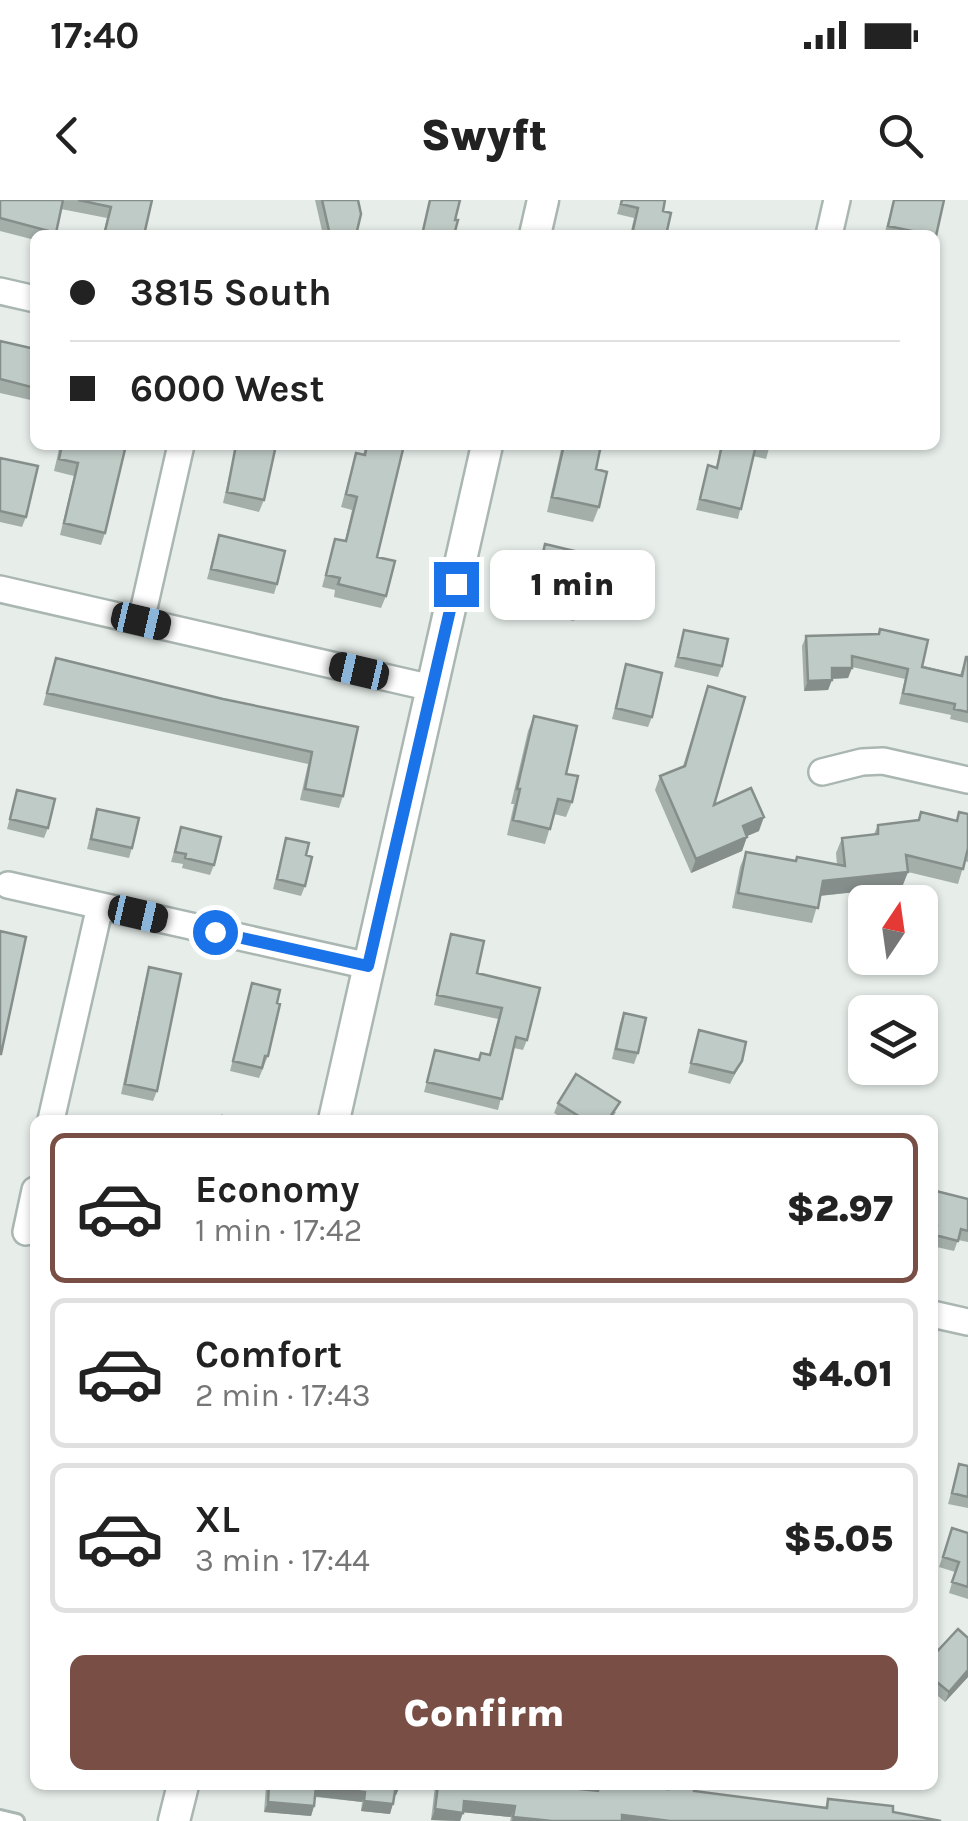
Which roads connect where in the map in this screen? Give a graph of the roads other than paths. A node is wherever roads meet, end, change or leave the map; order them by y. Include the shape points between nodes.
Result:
1 (543, 200) edge
2 (837, 200) edge
3 (536, 230) edge
4 (830, 230) edge
5 (0, 291) edge
6 (30, 298) edge
7 (180, 450) edge
8 (486, 450) edge
9 (0, 589) edge
10 (141, 621) junction
11 (432, 688) junction
12 (822, 772) dead end
13 (968, 780) edge
14 (8, 885) dead end
15 (100, 906) junction
16 (368, 966) junction
17 (52, 1115) edge
18 (335, 1115) edge
19 (30, 1213) edge
20 (26, 1232) dead end
21 (938, 1319) edge
22 (968, 1322) edge
23 (181, 1790) edge
24 (0, 1817) edge
25 (17, 1821) edge
26 (174, 1821) edge

1 - 3 street
2 - 4 street
5 - 6 street
7 - 10 street
8 - 11 street
9 - 10 street
10 - 11 street
11 - 16 street
12 - 13 street via 872,760
14 - 15 street
15 - 16 street
15 - 17 street
16 - 18 street
19 - 20 street
21 - 22 street
23 - 26 street
24 - 25 lane

